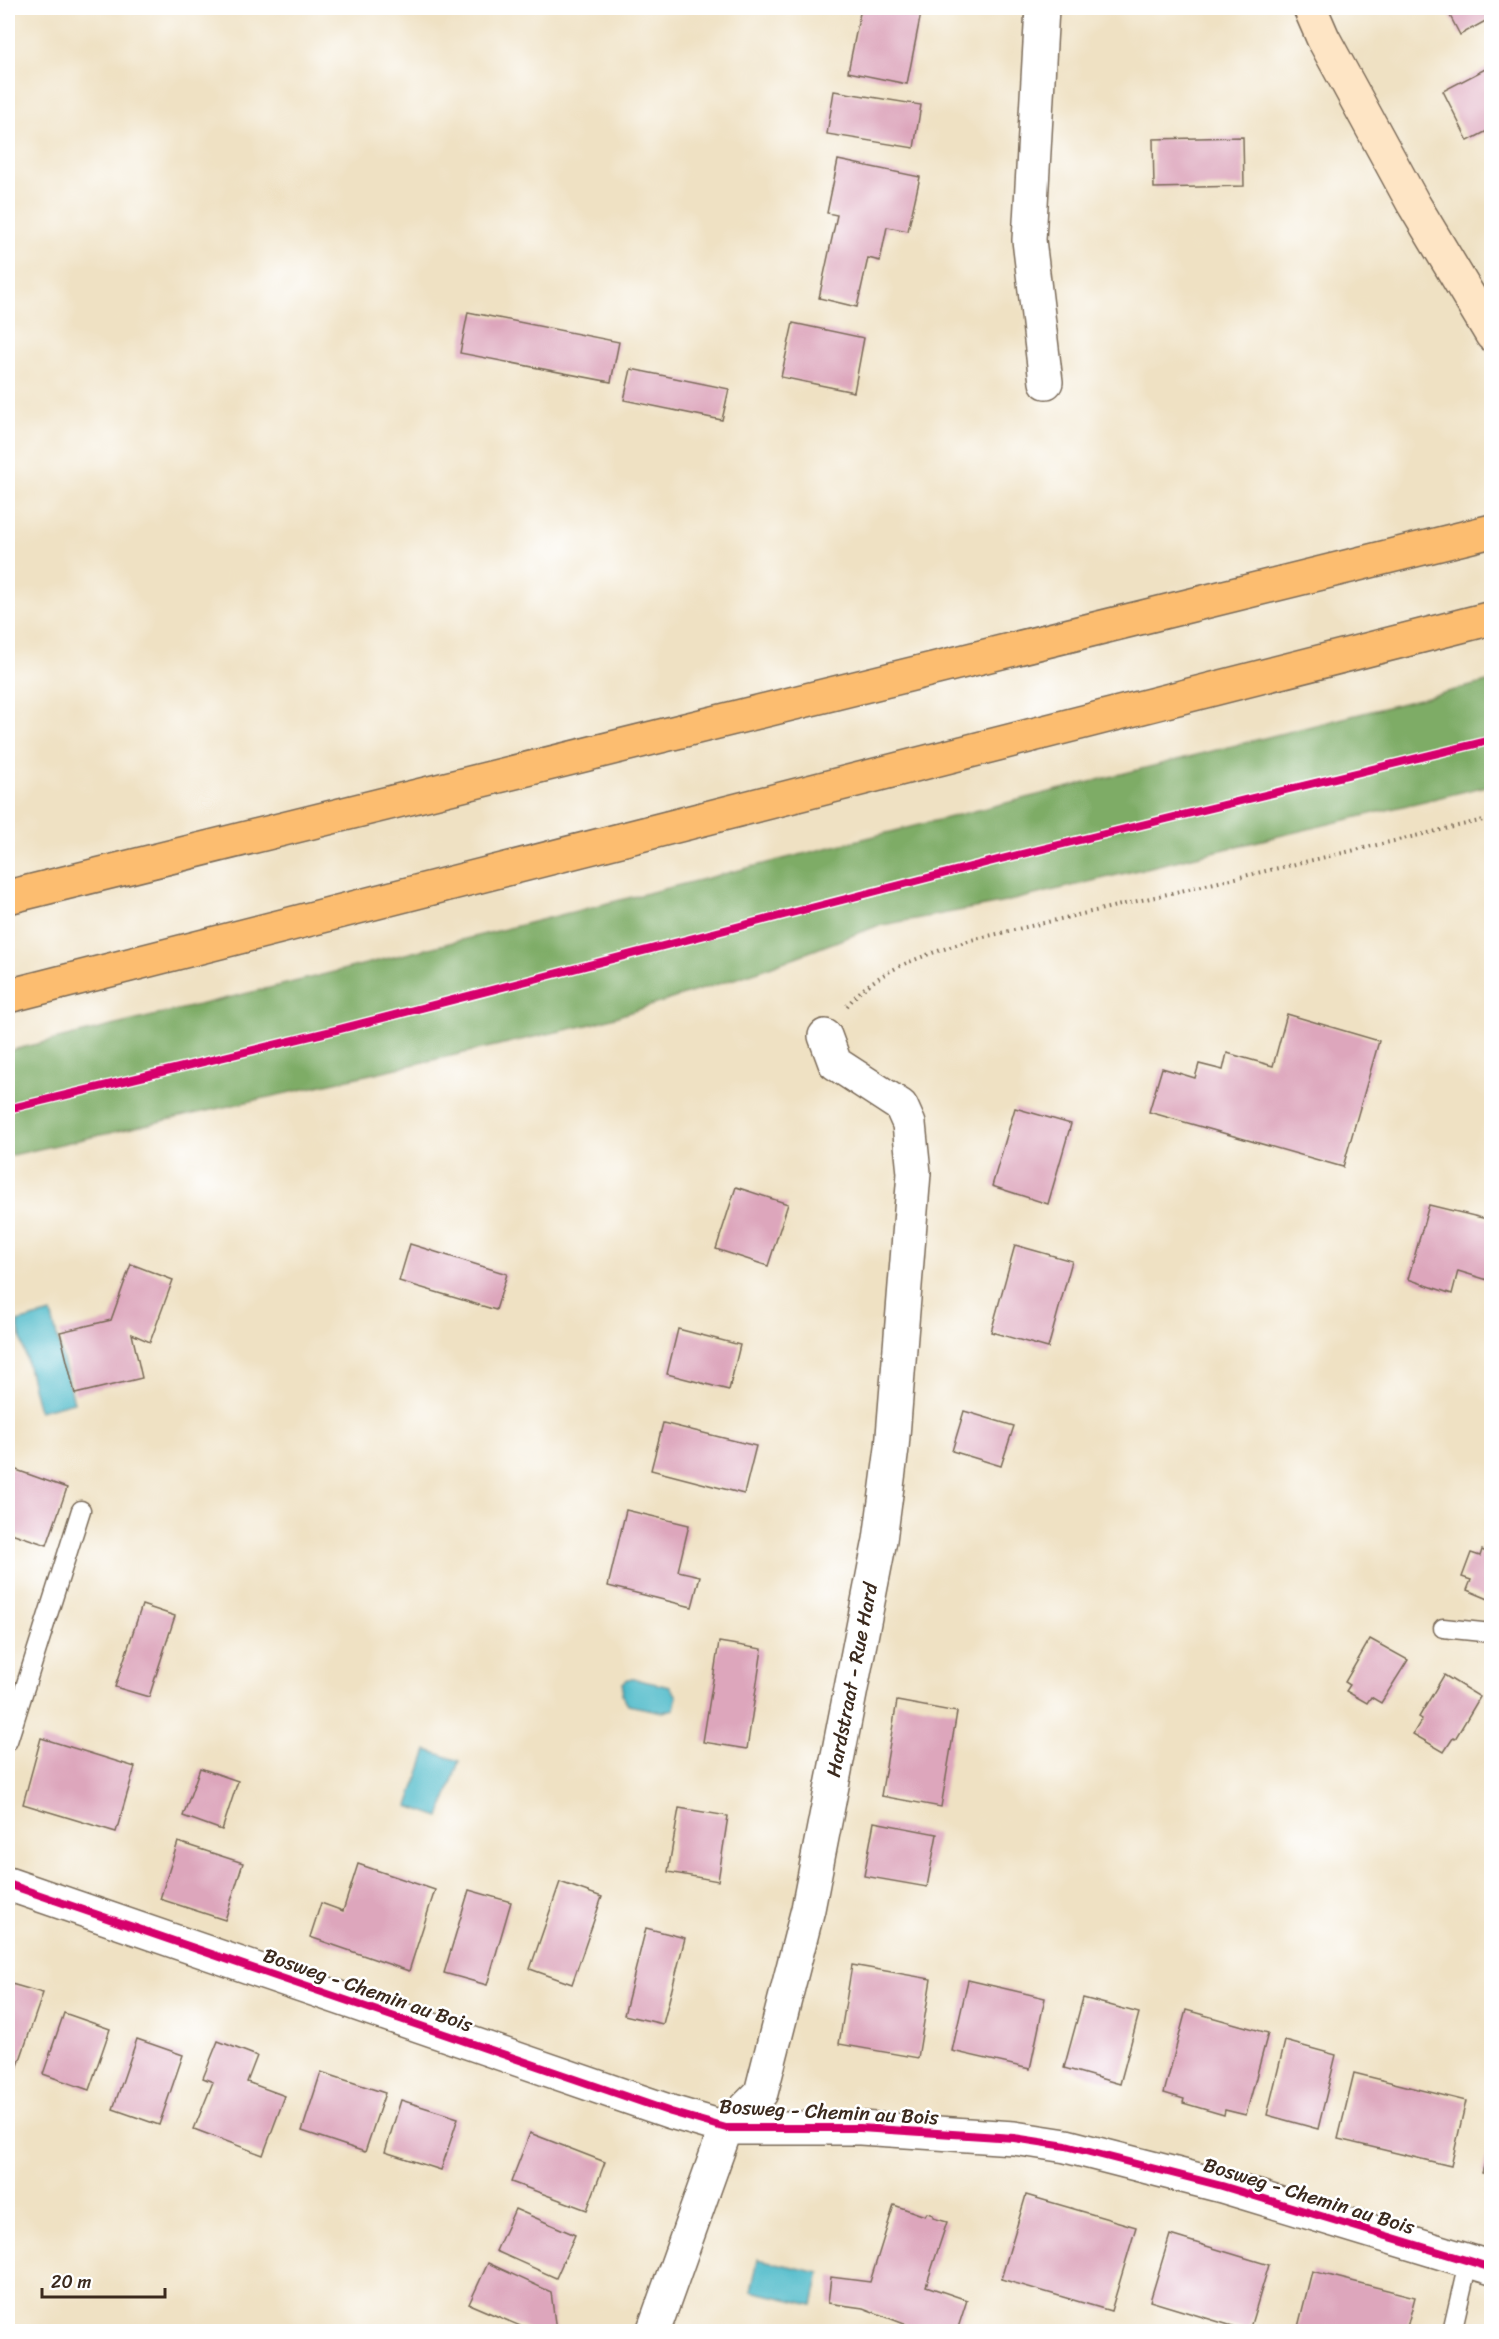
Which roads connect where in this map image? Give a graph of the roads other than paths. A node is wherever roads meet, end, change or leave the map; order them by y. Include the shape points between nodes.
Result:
1 (1042, 8) edge
2 (1310, 8) edge
3 (1491, 335) edge
4 (1046, 382) dead end
5 (1491, 531) edge
6 (1491, 618) edge
7 (8, 897) edge
8 (8, 996) edge
9 (825, 1036) road end
10 (81, 1510) dead end
11 (1443, 1628) dead end
12 (1491, 1633) edge
13 (8, 1741) edge
14 (8, 1884) edge
15 (726, 2128) junction
16 (1480, 2265) edge
17 (653, 2331) edge
18 (1452, 2331) edge

1 - 4 street via 1029,240
2 - 3 street via 1413,203
5 - 7 highway
6 - 8 highway
9 - 15 street, Hardstraat - Rue Hard via 835,1063 901,1106 910,1132 914,1173 892,1448 880,1540 789,1989 761,2093
10 - 13 lane
11 - 12 lane
14 - 15 street, Bosweg - Chemin au Bois
15 - 16 street, Bosweg - Chemin au Bois via 860,2128 1014,2138 1066,2146 1222,2186
15 - 17 street, Hardstraat - Rue Hard
16 - 18 lane

